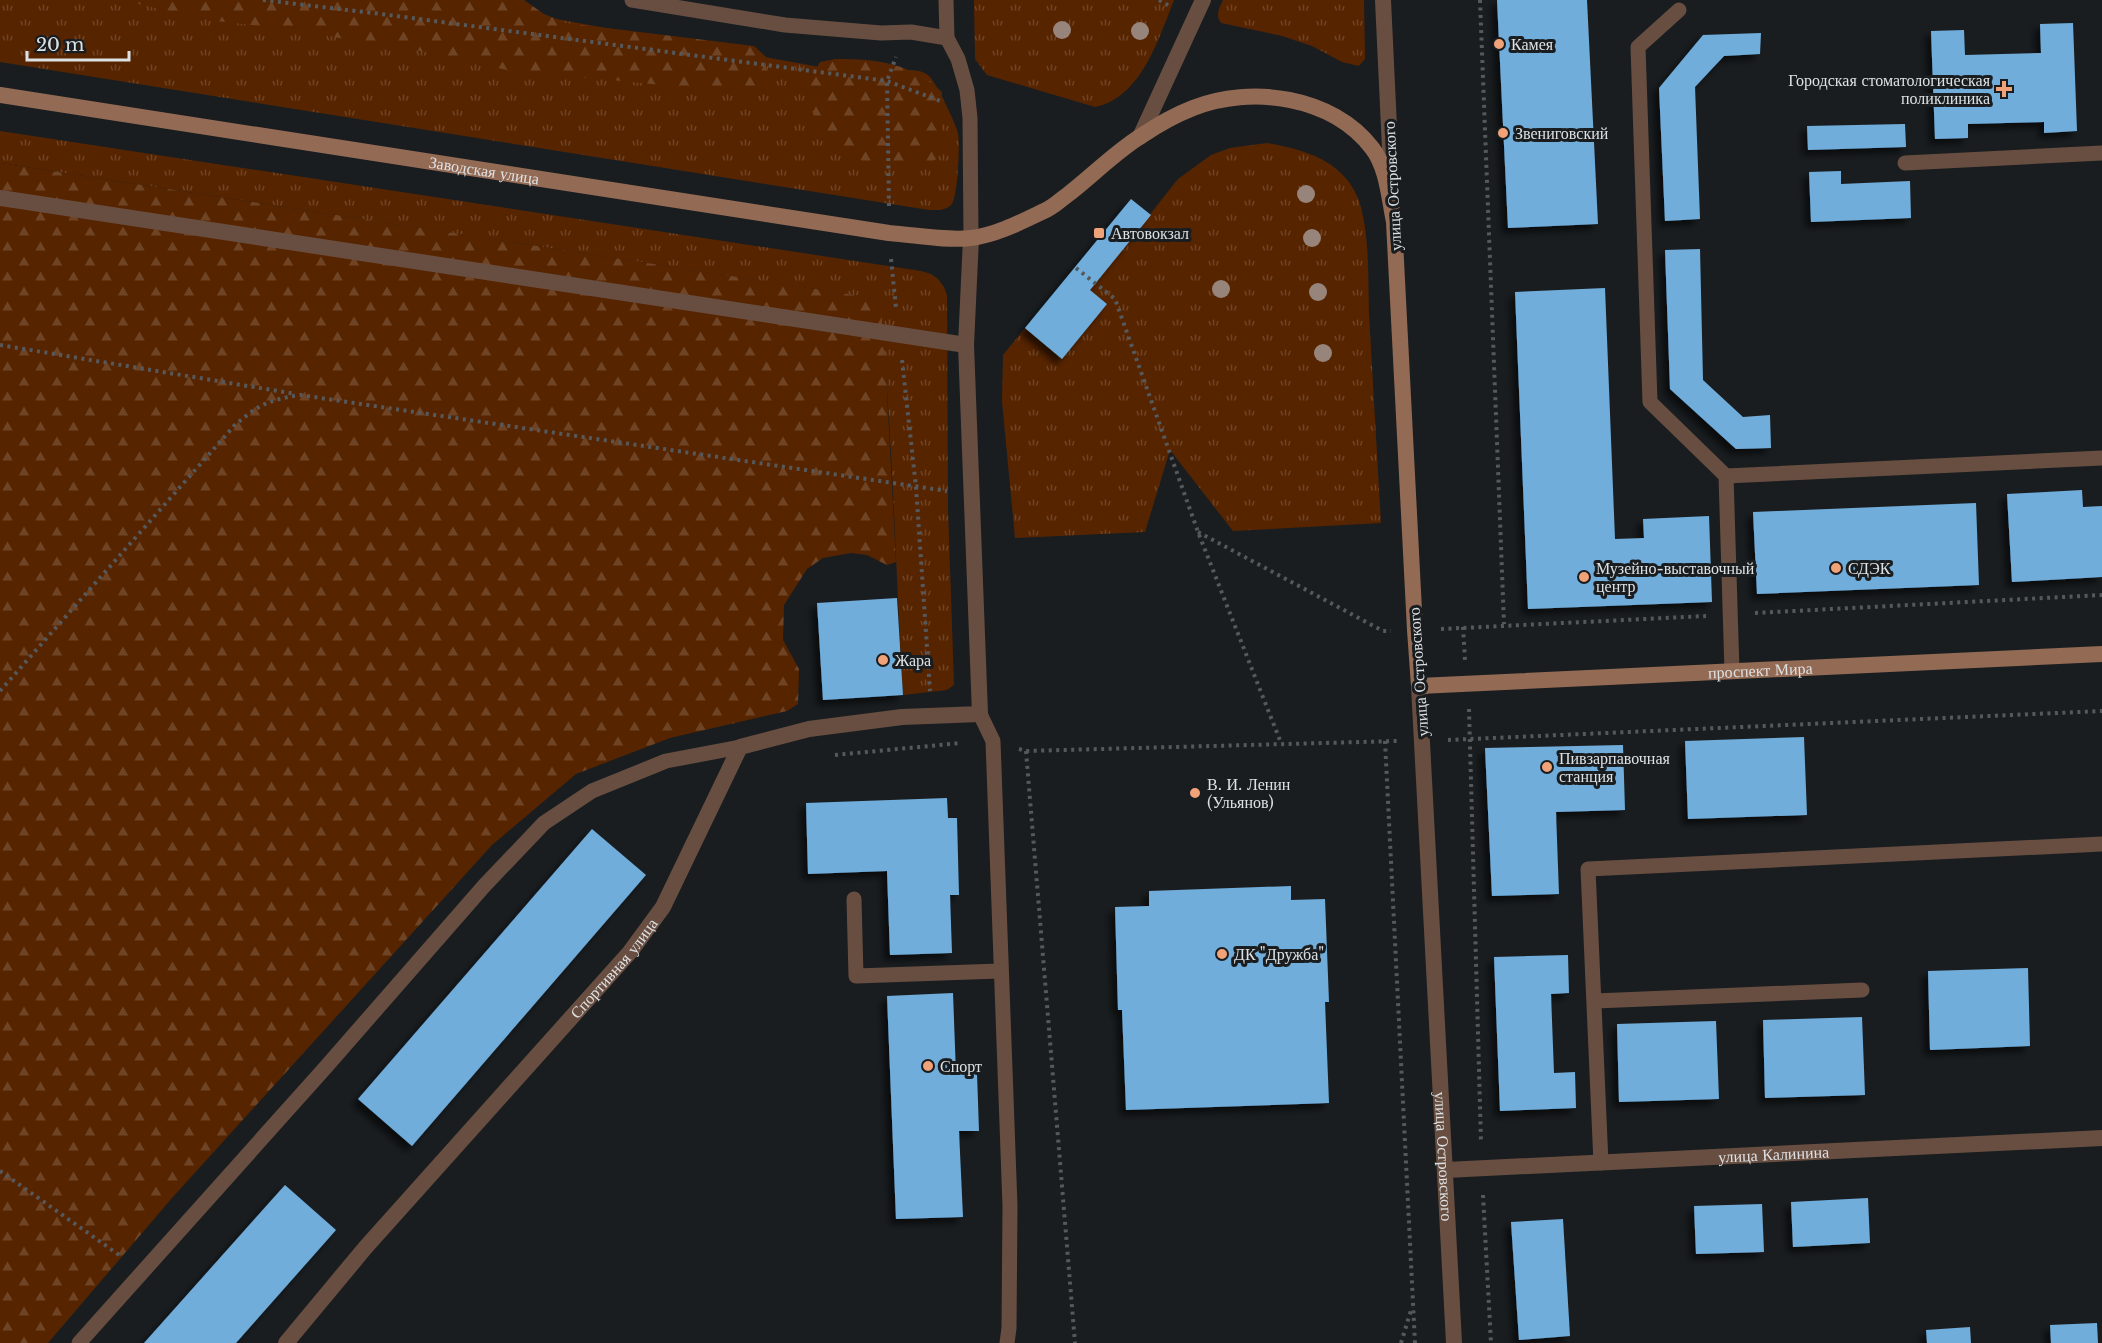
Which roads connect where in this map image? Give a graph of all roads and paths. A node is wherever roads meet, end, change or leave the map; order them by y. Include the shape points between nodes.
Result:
1 (263, 0) edge
2 (632, 0) edge
3 (946, 0) edge
4 (1159, 0) edge
5 (1203, 0) edge
6 (1383, 0) edge
7 (1480, 0) edge
8 (1171, 7) dead end
9 (1679, 10) dead end
10 (947, 38) junction
11 (0, 95) edge
12 (944, 102) dead end
13 (1140, 137) junction
14 (2102, 153) edge
15 (1905, 163) dead end
16 (0, 198) edge
17 (1394, 222) junction
18 (971, 238) junction
19 (1076, 268) dead end
20 (0, 345) edge
21 (966, 345) junction
22 (300, 395) junction
23 (2102, 458) edge
24 (1726, 476) junction
25 (971, 494) junction
26 (1198, 532) junction
27 (2102, 596) edge
28 (1730, 615) junction
29 (1504, 624) junction
30 (1415, 630) junction
31 (2102, 654) edge
32 (1732, 671) junction
33 (1419, 686) junction
34 (0, 691) edge
35 (2102, 711) edge
36 (980, 714) junction
37 (1471, 739) junction
38 (993, 741) junction
39 (1424, 741) junction
40 (1281, 743) junction
41 (740, 747) junction
42 (828, 755) dead end
43 (2102, 844) edge
44 (854, 899) dead end
45 (1000, 971) junction
46 (1862, 990) dead end
47 (1594, 1001) junction
48 (2102, 1138) edge
49 (1601, 1163) junction
50 (1482, 1168) junction
51 (1446, 1170) junction
52 (0, 1171) edge
53 (143, 1271) junction
54 (1413, 1304) junction
55 (79, 1343) edge
56 (286, 1343) edge
57 (1007, 1343) edge
58 (1075, 1343) edge
59 (1401, 1343) edge
60 (1415, 1343) edge
61 (1454, 1343) edge
62 (1491, 1343) edge

1 - 12 path via 887,81
2 - 10 lane via 785,25 911,32
3 - 10 lane
4 - 8 path
5 - 13 street
6 - 17 street, улица Островского
7 - 29 path
9 - 24 lane via 1638,47 1650,402
10 - 18 lane via 967,90
11 - 18 main road, Заводская улица via 889,233
13 - 17 main road, Заводская улица via 1193,108 1231,99 1288,100 1314,107 1354,129 1373,149
13 - 18 main road, Заводская улица via 1047,210
14 - 15 lane
16 - 21 street
17 - 30 main road, улица Островского
18 - 21 street
19 - 26 path via 1115,299
20 - 22 path
21 - 25 street
22 - 25 path
22 - 34 path via 256,407 234,426
23 - 24 lane
24 - 28 lane
25 - 36 street
26 - 30 path via 1383,631
26 - 40 path
27 - 28 path
28 - 29 path
28 - 32 lane
29 - 30 path
30 - 33 main road, улица Островского
31 - 32 main road, проспект Мира
32 - 33 main road, проспект Мира
33 - 39 street, улица Островского
35 - 37 path
36 - 38 lane
36 - 41 street via 843,724
37 - 39 path
37 - 50 path
38 - 42 path
38 - 45 lane
39 - 51 street, улица Островского
40 - 54 path via 1385,741
40 - 58 path via 1026,751
41 - 53 lane via 666,761 592,791 544,823
41 - 56 street, Спортивная улица via 663,907 630,952 365,1248
43 - 47 lane via 1588,868
44 - 45 lane via 856,976
45 - 57 lane via 1010,1206
46 - 47 lane
47 - 49 lane
48 - 49 street, улица Калинина
49 - 50 street, улица Калинина
50 - 51 street, улица Калинина
50 - 62 path
51 - 61 street, улица Островского
52 - 53 path
53 - 55 lane
54 - 59 path
54 - 60 path

